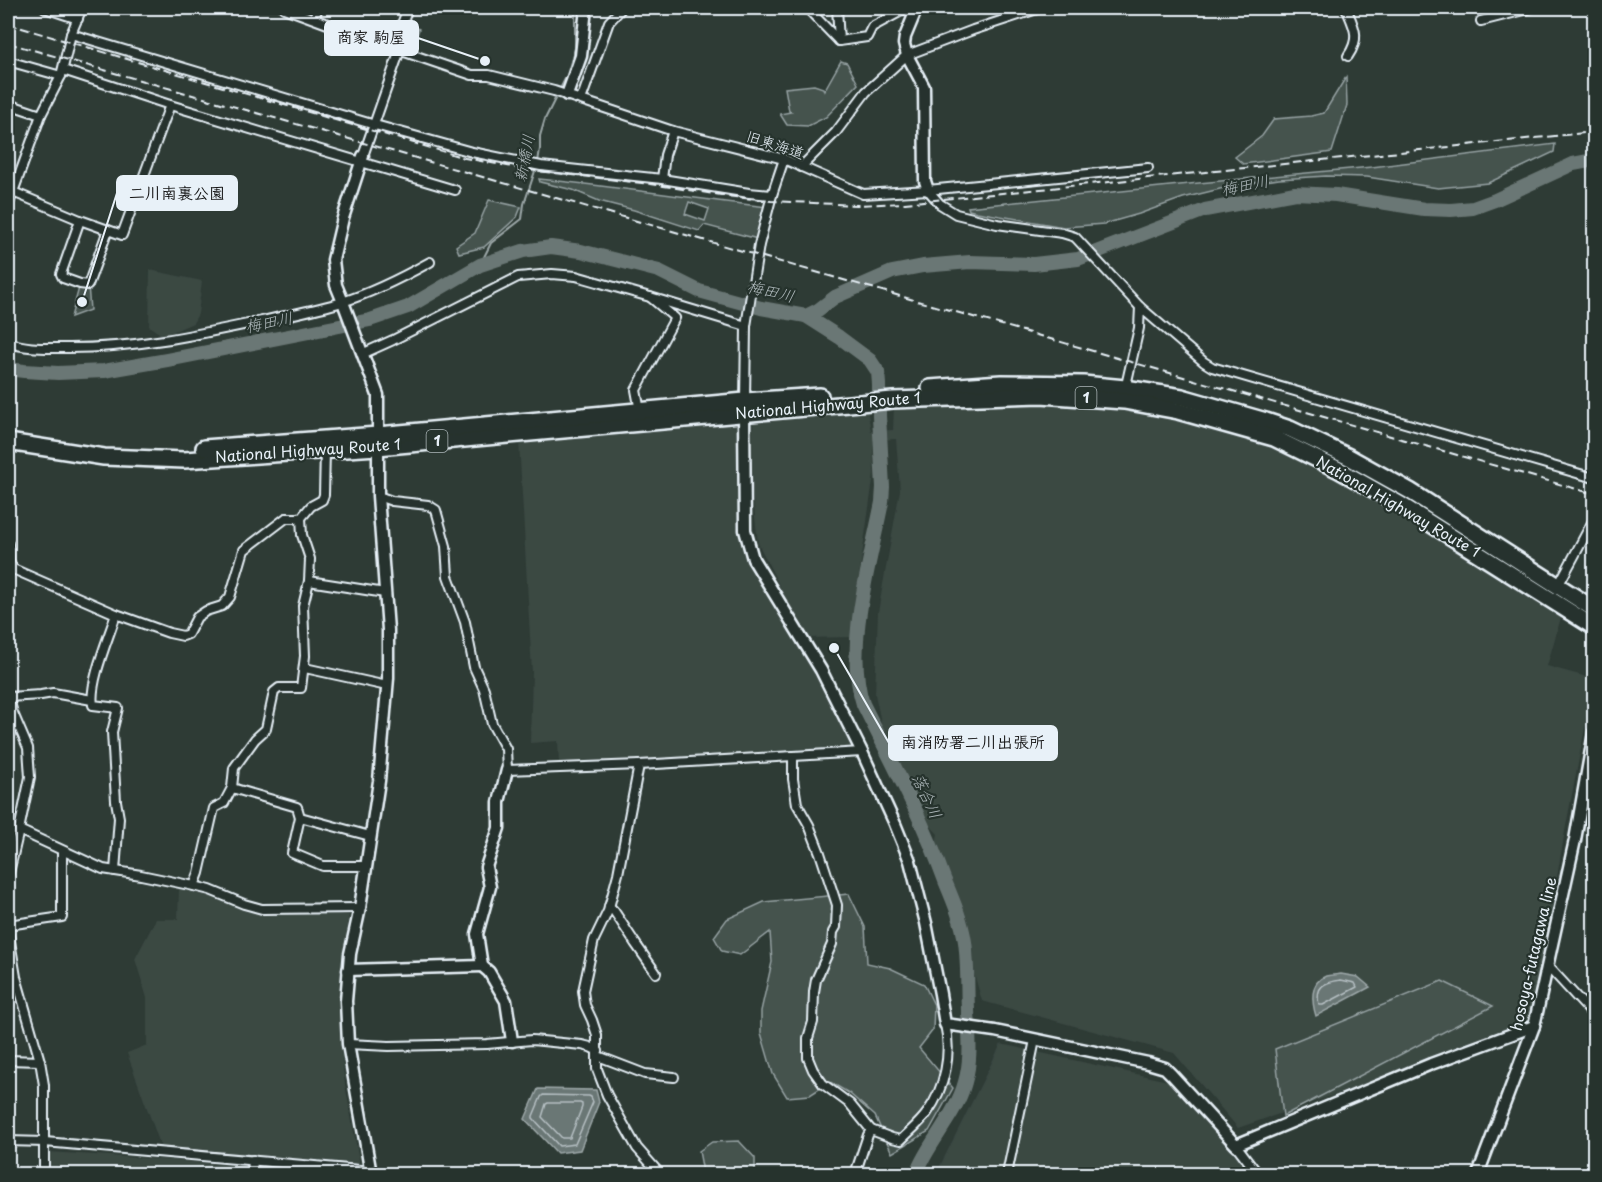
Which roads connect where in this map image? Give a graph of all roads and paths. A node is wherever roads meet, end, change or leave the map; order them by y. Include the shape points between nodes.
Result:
1 (45, 8) edge
2 (82, 8) edge
3 (284, 8) edge
4 (318, 8) edge
5 (408, 8) edge
6 (586, 8) edge
7 (622, 8) edge
8 (807, 8) edge
9 (837, 8) edge
10 (907, 8) edge
11 (917, 8) edge
12 (1040, 8) edge
13 (1346, 8) edge
14 (1532, 8) edge
15 (314, 18) junction
16 (78, 19) junction
17 (1481, 21) dead end
18 (71, 34) junction
19 (839, 41) junction
20 (396, 49) junction
21 (907, 55) junction
22 (1348, 56) dead end
23 (8, 62) edge
24 (62, 73) junction
25 (561, 93) junction
26 (582, 100) junction
27 (8, 104) edge
28 (170, 105) junction
29 (41, 115) junction
30 (375, 125) junction
31 (673, 131) junction
32 (363, 159) junction
33 (784, 159) junction
34 (801, 167) junction
35 (1148, 168) dead end
36 (662, 180) junction
37 (12, 187) edge
38 (455, 190) dead end
39 (928, 190) junction
40 (772, 195) junction
41 (8, 206) edge
42 (80, 220) junction
43 (108, 230) junction
44 (430, 262) dead end
45 (650, 297) junction
46 (344, 305) junction
47 (1140, 307) junction
48 (746, 325) junction
49 (8, 342) edge
50 (361, 350) junction
51 (1124, 394) junction
52 (744, 407) junction
53 (640, 411) junction
54 (8, 432) edge
55 (378, 441) junction
56 (8, 442) edge
57 (325, 450) junction
58 (1594, 478) edge
59 (378, 496) junction
60 (302, 518) junction
61 (1594, 519) edge
62 (8, 544) edge
63 (309, 581) junction
64 (1558, 586) junction
65 (385, 593) junction
66 (1594, 609) edge
67 (116, 614) junction
68 (1594, 627) edge
69 (305, 668) junction
70 (387, 686) junction
71 (8, 696) edge
72 (92, 700) junction
73 (10, 713) edge
74 (1594, 733) edge
75 (862, 752) junction
76 (793, 756) junction
77 (639, 765) junction
78 (507, 770) junction
79 (232, 788) junction
80 (300, 817) junction
81 (20, 830) junction
82 (370, 836) junction
83 (62, 851) junction
84 (365, 866) junction
85 (115, 871) junction
86 (8, 877) edge
87 (194, 886) junction
88 (609, 906) junction
89 (360, 908) junction
90 (8, 927) edge
91 (482, 966) junction
92 (1548, 966) junction
93 (348, 970) junction
94 (656, 973) dead end
95 (8, 975) edge
96 (16, 978) junction
97 (1594, 1016) edge
98 (945, 1024) junction
99 (1534, 1026) junction
100 (1035, 1040) junction
101 (512, 1041) junction
102 (348, 1044) junction
103 (598, 1054) junction
104 (8, 1060) edge
105 (40, 1061) junction
106 (674, 1077) dead end
107 (871, 1130) junction
108 (8, 1141) edge
109 (45, 1142) junction
110 (1236, 1145) junction
111 (253, 1160) junction
112 (371, 1173) edge
113 (44, 1174) edge
114 (252, 1174) edge
115 (660, 1174) edge
116 (855, 1174) edge
117 (1007, 1174) edge
118 (1258, 1174) edge
119 (1478, 1174) edge

1 - 16 street
2 - 16 street
3 - 15 street, 旧東海道
4 - 15 street
5 - 20 street
6 - 25 street via 581,56
7 - 26 street via 609,22
8 - 19 street
9 - 19 street
10 - 19 street via 872,27 867,37
11 - 21 street via 905,37
12 - 21 street
13 - 22 street via 1356,30 1355,46
14 - 17 street
15 - 20 street, 旧東海道
16 - 18 street
18 - 24 street
18 - 30 street
20 - 25 street, 旧東海道 via 472,75 489,75
20 - 30 street
21 - 34 street via 866,92 836,132
21 - 39 street via 924,87
23 - 24 street
24 - 28 street
24 - 29 street
25 - 26 street, 旧東海道
26 - 31 street, 旧東海道
27 - 29 street
28 - 32 street
28 - 43 street via 122,235
29 - 37 street
30 - 32 street
30 - 36 street via 541,166
31 - 33 street, 旧東海道
31 - 36 street via 664,155
32 - 38 street
32 - 46 street via 333,260 336,285
33 - 34 street, 旧東海道
33 - 40 street
34 - 39 street, 旧東海道 via 863,194
35 - 39 street, 旧東海道
36 - 40 street
37 - 41 street
37 - 42 street
39 - 47 street via 956,214 1075,237
40 - 48 street
42 - 43 street
42 - 43 street via 61,274 63,278 88,285
44 - 46 street
45 - 48 street
45 - 50 street via 576,276 518,278
45 - 53 street via 675,318 636,390
46 - 49 street via 116,347 31,348
46 - 50 street
47 - 51 street
47 - 58 street via 1212,367
48 - 52 street
50 - 55 street via 378,395
51 - 52 highway, National Highway Route 1 / 1 via 1083,384 1001,383
51 - 64 highway, National Highway Route 1 / 1 via 1182,397 1290,429 1410,491
51 - 68 highway, National Highway Route 1 / 1 via 1274,438 1339,470
52 - 53 highway, National Highway Route 1 / 1
52 - 55 highway, National Highway Route 1 / 1
52 - 75 street via 745,530 753,559 821,670
53 - 55 highway, National Highway Route 1 / 1
54 - 55 highway, National Highway Route 1 / 1 via 100,447 183,450
55 - 57 highway, National Highway Route 1 / 1
55 - 59 street
56 - 57 highway, National Highway Route 1 / 1 via 104,458 184,460
57 - 60 street via 324,495
59 - 65 street
59 - 78 street via 436,510 446,546 448,576 465,622 492,724 506,749
60 - 63 street via 302,535 310,560
60 - 67 street via 286,518 244,550 230,597 222,606 197,617 188,634 169,633
61 - 64 street
62 - 67 street via 13,569
63 - 65 street
63 - 69 street via 303,606
64 - 66 highway, National Highway Route 1 / 1
65 - 70 street
67 - 72 street via 95,677
69 - 70 street
69 - 79 street via 301,688 279,688 274,692 266,729 234,768
70 - 82 street
71 - 72 street via 53,693
71 - 73 street
72 - 85 street via 93,705 118,708 112,732 119,818
73 - 81 street via 28,748 30,777
74 - 92 street, hosoya-futagawa line
75 - 76 street
75 - 98 street via 910,861
76 - 77 street
76 - 107 street via 797,804 809,825 837,905 836,927 816,980 808,1058 823,1084 850,1104
77 - 78 street
77 - 88 street
78 - 91 street via 499,802 499,828 486,867 490,887 477,934
79 - 80 street via 297,807
79 - 87 street via 224,803 214,808
80 - 82 street
80 - 84 street via 291,853 323,866
81 - 83 street
81 - 86 street
82 - 84 street
83 - 85 street
83 - 90 street via 62,917
84 - 89 street
85 - 87 street
87 - 89 street via 262,909
88 - 94 street
88 - 103 street via 594,940 583,991 597,1035
89 - 93 street
90 - 96 street
91 - 93 street
91 - 101 street via 506,1001
92 - 97 street
92 - 99 street, hosoya-futagawa line
93 - 102 street
95 - 96 street
96 - 105 street
98 - 100 street
98 - 107 street via 948,1052 944,1076 927,1114 901,1140
99 - 110 street
99 - 119 street, hosoya-futagawa line
100 - 110 street via 1165,1068
100 - 117 street
101 - 102 street
101 - 103 street via 582,1045
102 - 112 street
103 - 106 street via 645,1074
103 - 115 street via 597,1069 615,1111 637,1148
104 - 105 street
105 - 109 street
107 - 116 street
108 - 109 street
109 - 111 street
109 - 113 street
110 - 118 street
111 - 112 street
111 - 114 street

